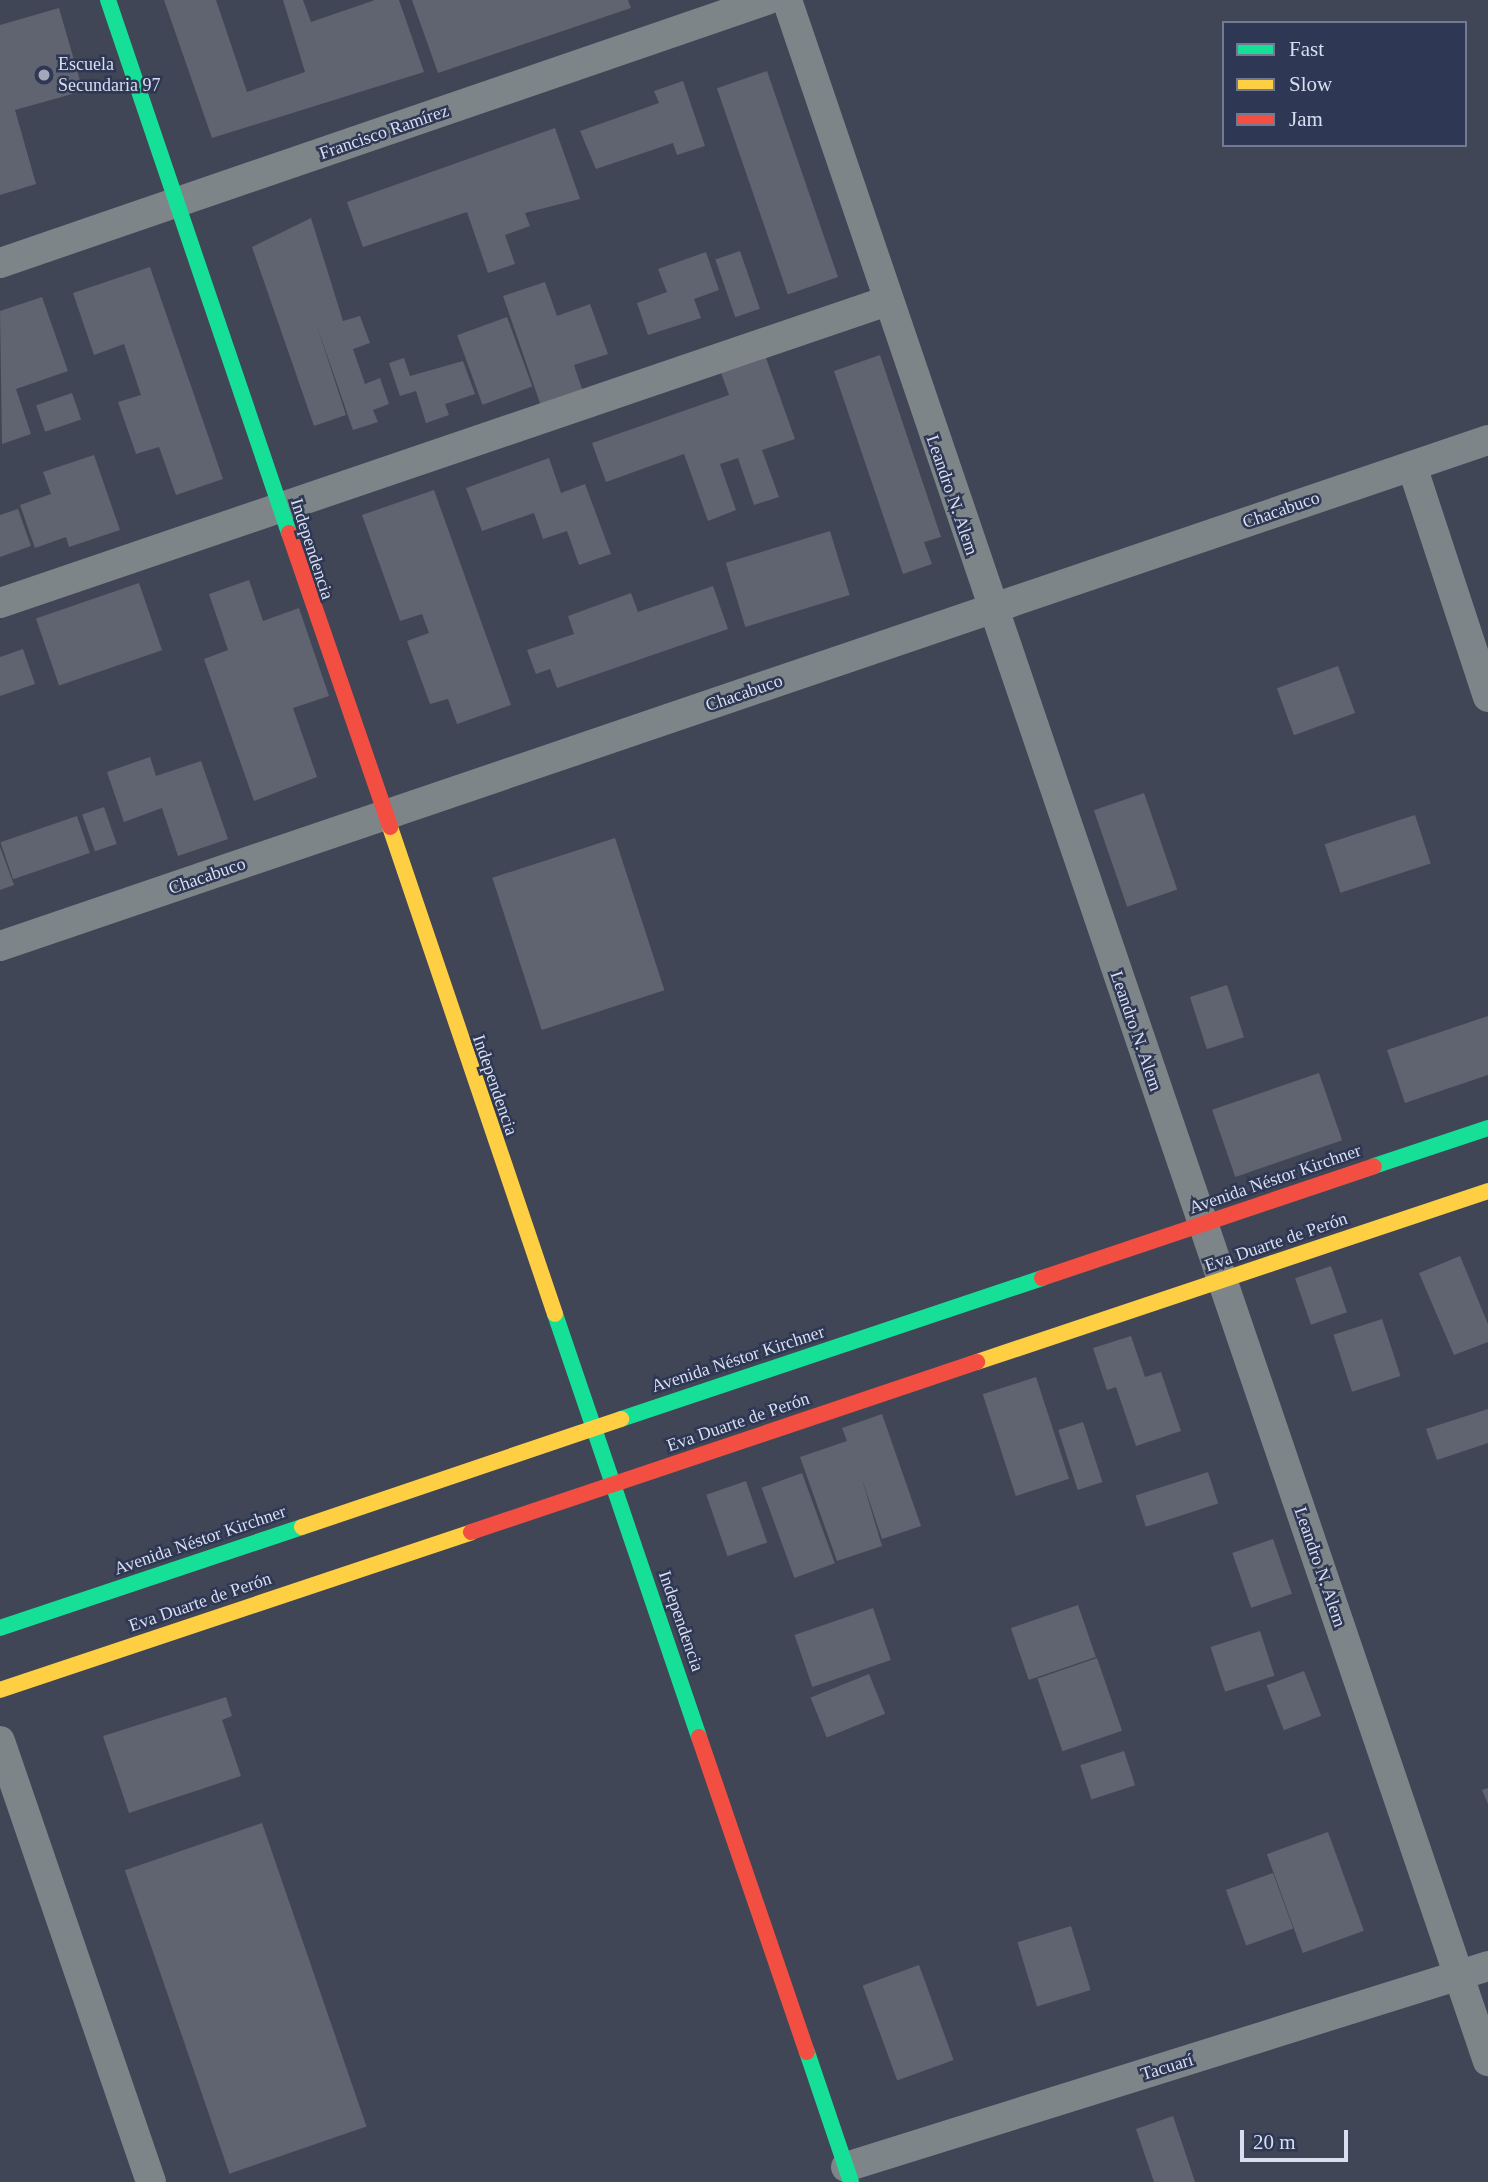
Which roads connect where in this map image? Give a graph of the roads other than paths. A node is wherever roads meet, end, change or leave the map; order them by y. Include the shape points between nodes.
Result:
1 (108, 0) edge
2 (767, 0) edge
3 (787, 0) edge
4 (176, 203) junction
5 (0, 263) edge
6 (887, 301) junction
7 (1488, 440) edge
8 (1412, 466) junction
9 (278, 509) junction
10 (0, 603) edge
11 (990, 609) junction
12 (1488, 697) edge
13 (382, 818) junction
14 (0, 946) edge
15 (1488, 1128) edge
16 (1488, 1191) edge
17 (1203, 1224) junction
18 (1222, 1281) junction
19 (595, 1427) junction
20 (614, 1484) junction
21 (0, 1628) edge
22 (0, 1690) edge
23 (0, 1741) edge
24 (1488, 1966) edge
25 (1459, 1976) junction
26 (1488, 2061) edge
27 (848, 2175) edge
28 (151, 2182) edge

1 - 4 street, Independencia
2 - 4 street, Francisco Ramírez
3 - 6 street, Leandro N. Alem
4 - 5 street, Francisco Ramírez
4 - 9 street, Independencia
6 - 9 street
6 - 11 street, Leandro N. Alem
7 - 8 street, Chacabuco
8 - 11 street, Chacabuco
8 - 12 street
9 - 10 street
9 - 13 street, Independencia
11 - 13 street, Chacabuco
11 - 17 street, Leandro N. Alem
13 - 14 street, Chacabuco
13 - 19 street, Independencia
15 - 17 street, Avenida Néstor Kirchner
16 - 18 street, Eva Duarte de Perón
17 - 18 street, Leandro N. Alem
17 - 19 street, Avenida Néstor Kirchner
18 - 20 street, Eva Duarte de Perón
18 - 25 street, Leandro N. Alem
19 - 20 street, Independencia
19 - 21 street, Avenida Néstor Kirchner
20 - 22 street, Eva Duarte de Perón
20 - 27 street, Independencia
23 - 28 street
24 - 25 street, Tacuarí
25 - 26 street, Leandro N. Alem
25 - 27 street, Tacuarí

